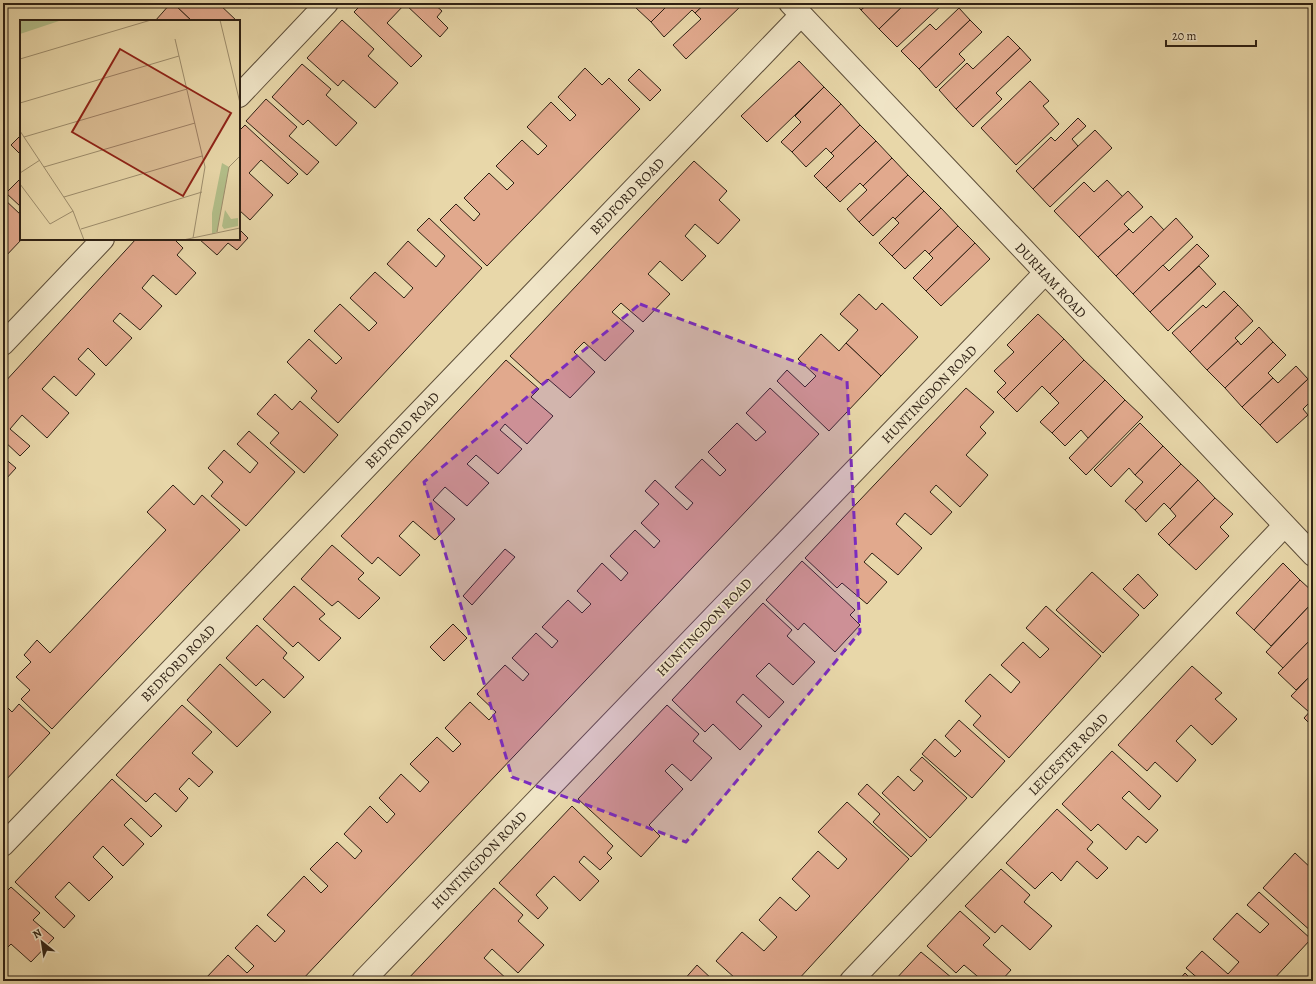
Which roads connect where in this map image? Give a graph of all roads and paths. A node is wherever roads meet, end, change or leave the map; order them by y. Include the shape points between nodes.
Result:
1 (327, 3) edge
2 (796, 9) edge
3 (240, 95) edge
4 (102, 240) edge
5 (1045, 273) junction
6 (3, 344) edge
7 (1284, 526) junction
8 (1313, 555) edge
9 (3, 845) edge
10 (363, 981) edge
11 (851, 981) edge

1 - 3 street
2 - 5 street, DURHAM ROAD
2 - 9 street, BEDFORD ROAD
4 - 6 street
5 - 7 street, DURHAM ROAD
5 - 10 street, HUNTINGDON ROAD
7 - 8 street, DURHAM ROAD
7 - 11 street, LEICESTER ROAD

